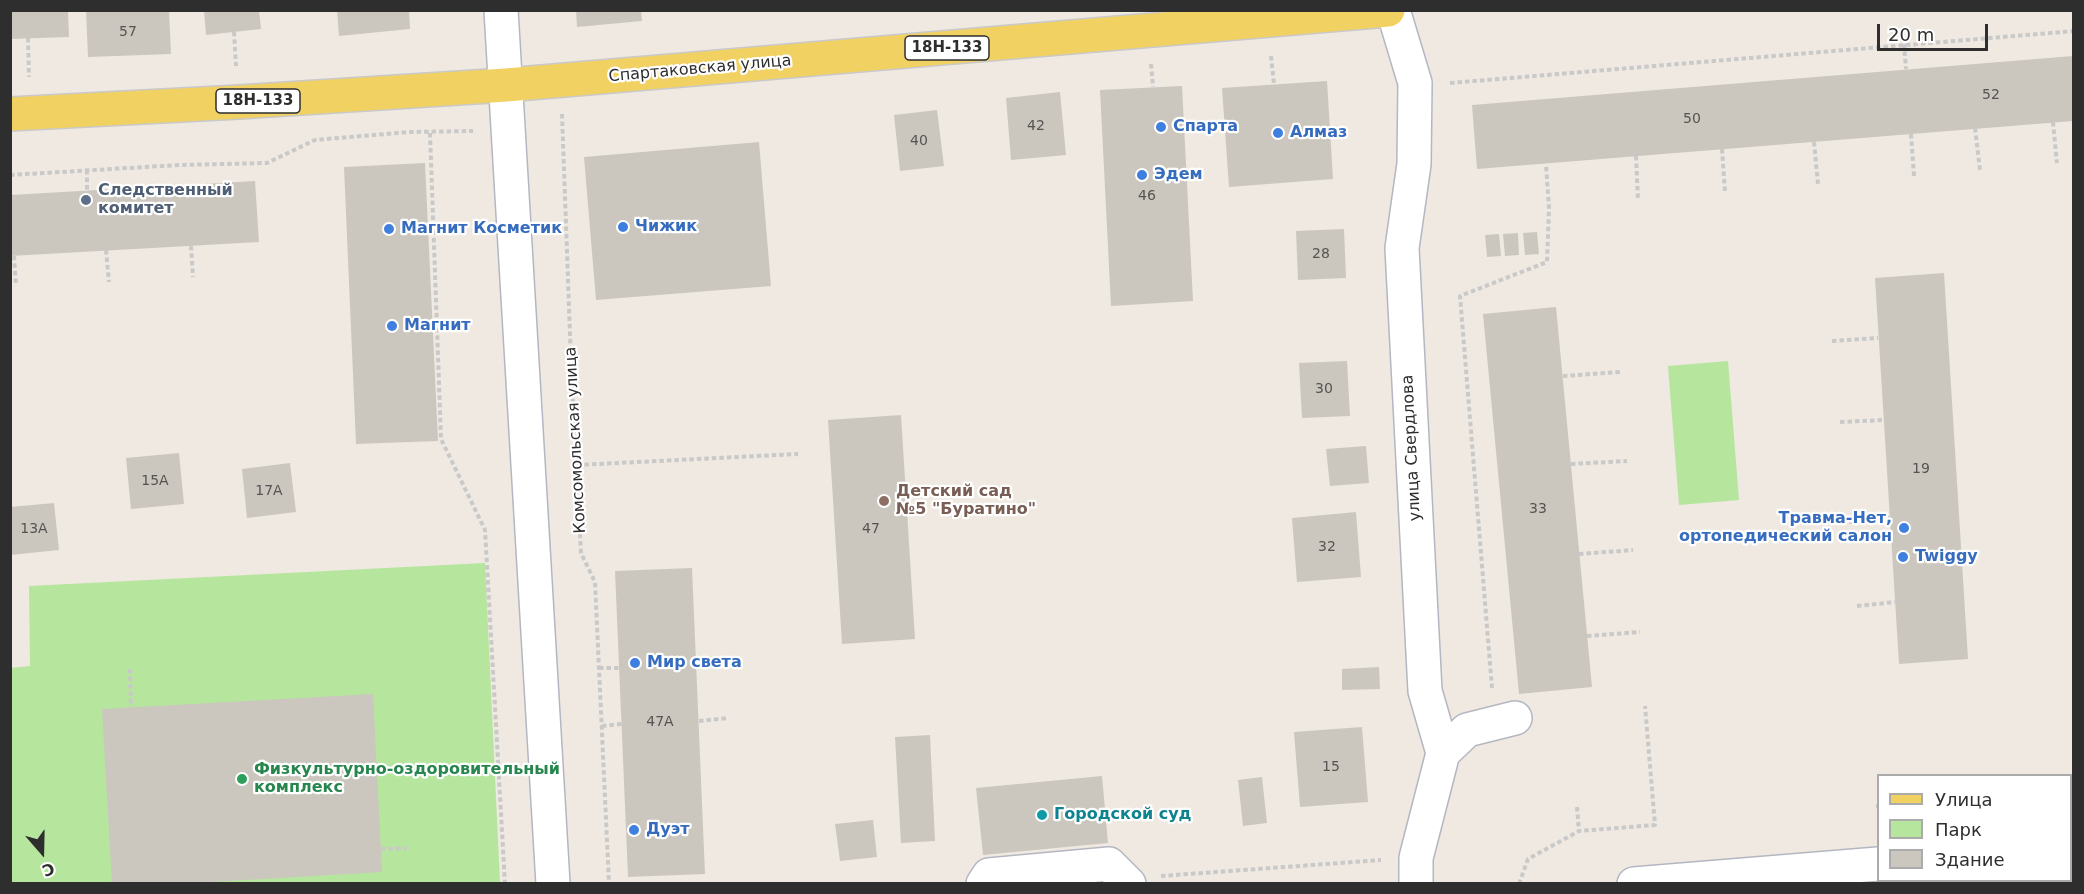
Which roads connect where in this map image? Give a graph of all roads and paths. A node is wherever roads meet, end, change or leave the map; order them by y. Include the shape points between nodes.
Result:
1 (501, 10) edge
2 (1388, 10) edge
3 (1392, 10) edge
4 (2073, 31) edge
5 (28, 39) dead end
6 (1905, 44) junction
7 (1270, 49) dead end
8 (1150, 60) dead end
9 (29, 63) dead end
10 (1906, 69) dead end
11 (562, 81) junction
12 (1466, 83) dead end
13 (1274, 84) dead end
14 (506, 85) junction
15 (1154, 87) dead end
16 (10, 114) edge
17 (2053, 122) dead end
18 (1975, 128) dead end
19 (430, 133) dead end
20 (1911, 134) dead end
21 (1814, 142) dead end
22 (1722, 149) dead end
23 (1636, 156) dead end
24 (1546, 164) dead end
25 (2057, 164) dead end
26 (87, 170) dead end
27 (1980, 170) dead end
28 (1914, 176) dead end
29 (1818, 184) dead end
30 (87, 190) dead end
31 (1725, 192) dead end
32 (1638, 200) dead end
33 (191, 246) dead end
34 (106, 250) dead end
35 (14, 256) dead end
36 (193, 277) dead end
37 (109, 282) dead end
38 (16, 286) dead end
39 (1878, 338) dead end
40 (1832, 341) dead end
41 (1620, 372) dead end
42 (1563, 376) dead end
43 (1884, 420) dead end
44 (1840, 422) dead end
45 (798, 454) dead end
46 (1627, 461) dead end
47 (1571, 464) dead end
48 (577, 465) junction
49 (1890, 518) dead end
50 (1849, 522) dead end
51 (1633, 550) dead end
52 (1579, 554) dead end
53 (1895, 602) dead end
54 (1857, 606) dead end
55 (1640, 632) dead end
56 (1587, 636) dead end
57 (599, 668) junction
58 (620, 668) dead end
59 (130, 669) dead end
60 (1645, 706) dead end
61 (131, 707) dead end
62 (728, 718) dead end
63 (1505, 720) joint
64 (699, 721) dead end
65 (622, 724) dead end
66 (602, 726) junction
67 (1443, 753) junction
68 (1576, 807) dead end
69 (1579, 831) junction
70 (407, 848) dead end
71 (381, 849) dead end
72 (1877, 864) edge
73 (1416, 871) edge
74 (1127, 881) edge
75 (505, 884) edge
76 (553, 884) edge
77 (609, 884) edge
78 (983, 884) edge
79 (1519, 884) edge
80 (1634, 884) edge

1 - 14 street
2 - 11 main road, Спартаковская улица / 18Н-133
3 - 67 street, улица Свердлова via 1415,83 1413,164 1402,248 1425,691
4 - 6 path
5 - 9 path
6 - 10 path
6 - 12 path
7 - 13 path
8 - 15 path
11 - 14 main road, Спартаковская улица / 18Н-133
11 - 48 path, Комсомольская улица
14 - 16 main road, Спартаковская улица / 18Н-133
14 - 76 street
17 - 25 path
18 - 27 path
19 - 75 path via 441,439 485,530
20 - 28 path
21 - 29 path
22 - 31 path
23 - 32 path
24 - 63 path via 1547,262 1461,297
26 - 30 path
33 - 36 path
34 - 37 path
35 - 38 path
39 - 40 path
41 - 42 path
43 - 44 path
45 - 48 path
46 - 47 path
48 - 57 path, Комсомольская улица via 581,553 595,582
49 - 50 path
51 - 52 path
53 - 54 path
55 - 56 path
57 - 58 path
57 - 66 path, Комсомольская улица
59 - 61 path
60 - 69 path via 1655,825
62 - 64 path
63 - 67 street via 1467,730
65 - 66 path
66 - 77 path, Комсомольская улица
67 - 73 street
68 - 69 path
69 - 79 path via 1528,860
70 - 71 path
72 - 80 street
73 - 74 path
74 - 78 street via 1109,864 989,875

